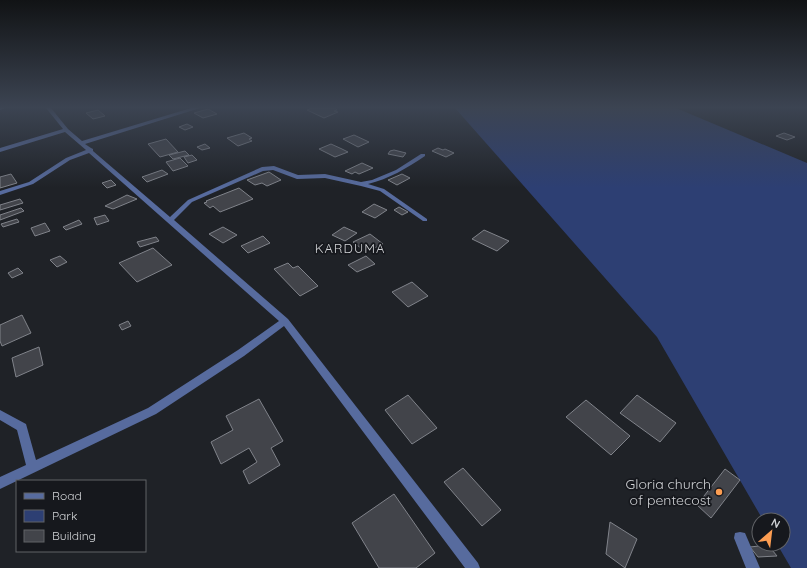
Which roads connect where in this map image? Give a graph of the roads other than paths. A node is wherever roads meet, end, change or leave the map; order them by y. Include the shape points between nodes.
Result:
1 (51, 135) edge
2 (72, 135) edge
3 (110, 135) edge
4 (82, 143) junction
5 (0, 150) edge
6 (91, 150) junction
7 (423, 155) dead end
8 (361, 184) junction
9 (0, 193) edge
10 (170, 220) junction
11 (425, 220) dead end
12 (285, 320) junction
13 (0, 415) edge
14 (32, 468) junction
15 (0, 483) edge
16 (740, 538) dead end
17 (473, 568) edge
18 (753, 568) edge

1 - 5 street
2 - 4 street
3 - 4 street
4 - 6 street
6 - 9 street via 68,159 31,183
6 - 10 street
7 - 8 street via 398,170
8 - 10 street via 325,176 297,177 274,168 262,169 190,201
8 - 11 street via 382,190
10 - 12 street
12 - 14 street via 152,411
12 - 17 street
13 - 14 street via 22,427
14 - 15 street
16 - 18 street

